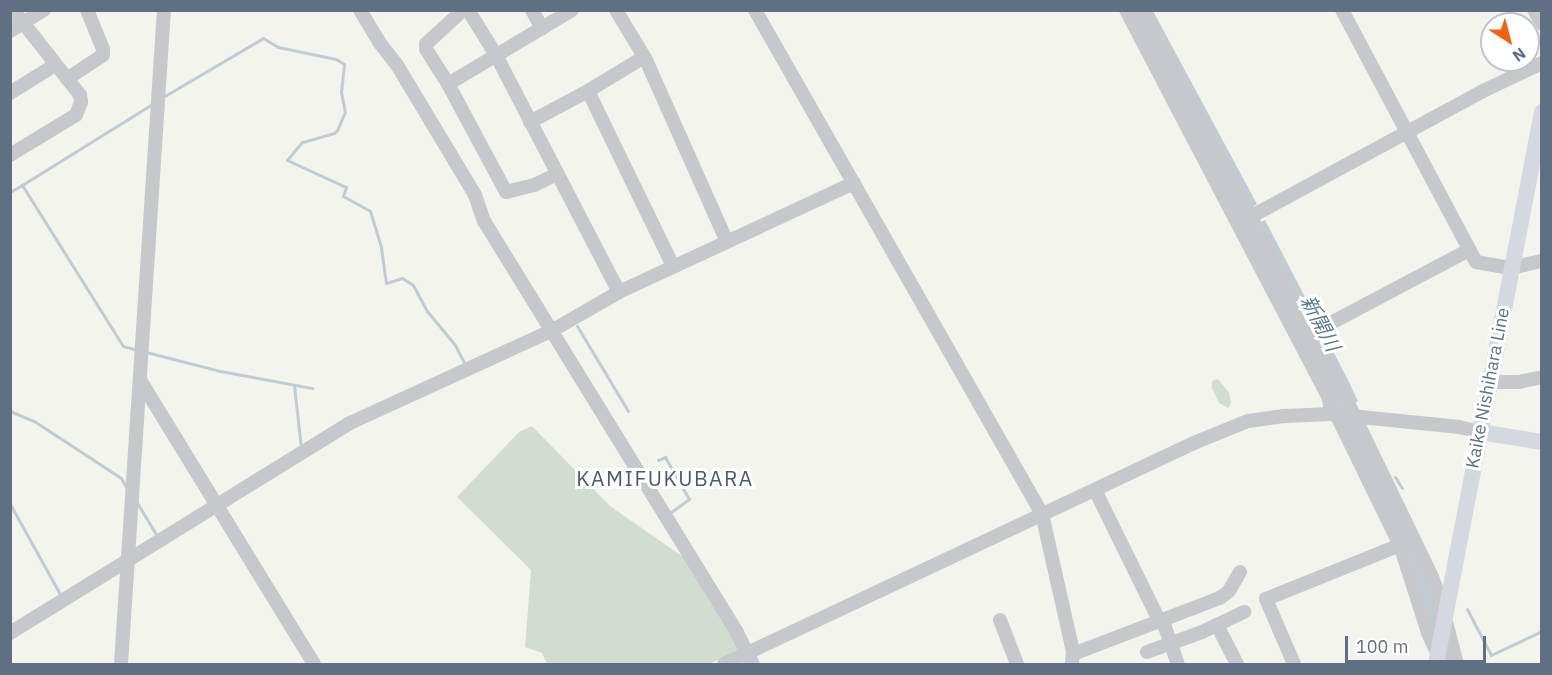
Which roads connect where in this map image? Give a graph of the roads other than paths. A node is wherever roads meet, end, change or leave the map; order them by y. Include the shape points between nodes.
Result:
1 (13, 10) edge
2 (44, 10) edge
3 (87, 10) edge
4 (164, 10) edge
5 (360, 10) edge
6 (463, 10) edge
7 (468, 10) edge
8 (531, 10) edge
9 (572, 10) edge
10 (616, 10) edge
11 (755, 10) edge
12 (1126, 10) edge
13 (1143, 10) edge
14 (1342, 10) edge
15 (1534, 10) edge
16 (1542, 24) edge
17 (16, 28) edge
18 (542, 28) junction
19 (496, 55) junction
20 (644, 57) junction
21 (1542, 63) edge
22 (55, 66) junction
23 (67, 79) junction
24 (448, 84) junction
25 (588, 91) junction
26 (10, 93) edge
27 (1542, 112) edge
28 (530, 122) junction
29 (1406, 133) junction
30 (10, 154) edge
31 (557, 174) junction
32 (854, 183) junction
33 (1252, 216) junction
34 (726, 240) junction
35 (1469, 250) junction
36 (1542, 261) edge
37 (673, 266) junction
38 (1511, 268) junction
39 (619, 292) junction
40 (553, 327) junction
41 (1317, 330) junction
42 (1542, 377) edge
43 (140, 380) junction
44 (1489, 382) junction
45 (1335, 414) junction
46 (1354, 416) junction
47 (1480, 432) junction
48 (1542, 442) edge
49 (1095, 490) junction
50 (217, 505) junction
51 (1042, 514) junction
52 (1400, 545) junction
53 (127, 560) junction
54 (1240, 572) dead end
55 (1244, 612) dead end
56 (1444, 616) junction
57 (1000, 620) dead end
58 (1159, 620) junction
59 (1217, 625) junction
60 (10, 633) edge
61 (1173, 643) junction
62 (1147, 652) dead end
63 (1438, 658) edge
64 (751, 659) edge
65 (1072, 659) edge
66 (120, 664) edge
67 (314, 664) edge
68 (724, 664) edge
69 (1017, 664) edge
70 (1178, 664) edge
71 (1237, 664) edge
72 (1294, 664) edge
73 (1456, 664) edge

1 - 17 street
2 - 17 street
3 - 23 street via 103,55
4 - 43 street
5 - 40 street
6 - 24 street via 426,44
7 - 19 street
8 - 18 street
9 - 18 street
10 - 20 street
11 - 32 street
12 - 45 street
13 - 33 street
14 - 29 street
15 - 16 street
17 - 22 street
18 - 19 street
19 - 24 street
19 - 28 street
20 - 25 street
20 - 34 street
21 - 29 street
22 - 23 street
22 - 26 street
23 - 30 street via 80,95 79,111
24 - 31 street via 506,192
25 - 28 street
25 - 37 street
27 - 38 main road, Kaike Nishihara Line
28 - 31 street
29 - 33 street
29 - 35 street
31 - 39 street
32 - 34 street
32 - 51 street
33 - 41 street
34 - 37 street
35 - 38 street via 1476,262
35 - 41 street
36 - 38 street
37 - 39 street
38 - 44 main road, Kaike Nishihara Line
39 - 40 street
40 - 50 street via 350,423
40 - 64 street
41 - 46 street
42 - 44 street
43 - 50 street
43 - 53 street
44 - 47 main road, Kaike Nishihara Line
45 - 46 street
45 - 49 street via 1248,421
45 - 52 street
46 - 47 street
46 - 56 street via 1432,577
47 - 48 main road
47 - 56 main road, Kaike Nishihara Line
49 - 51 street
49 - 58 street
50 - 53 street
50 - 67 street
51 - 64 street
51 - 65 street
52 - 63 street
52 - 72 street via 1266,599
53 - 60 street
53 - 66 street
54 - 58 street via 1220,598
55 - 59 street
56 - 63 main road, Kaike Nishihara Line
56 - 73 street
57 - 69 street
58 - 61 street
58 - 65 street
59 - 61 street
59 - 71 street
61 - 62 street
61 - 70 street
64 - 68 street

